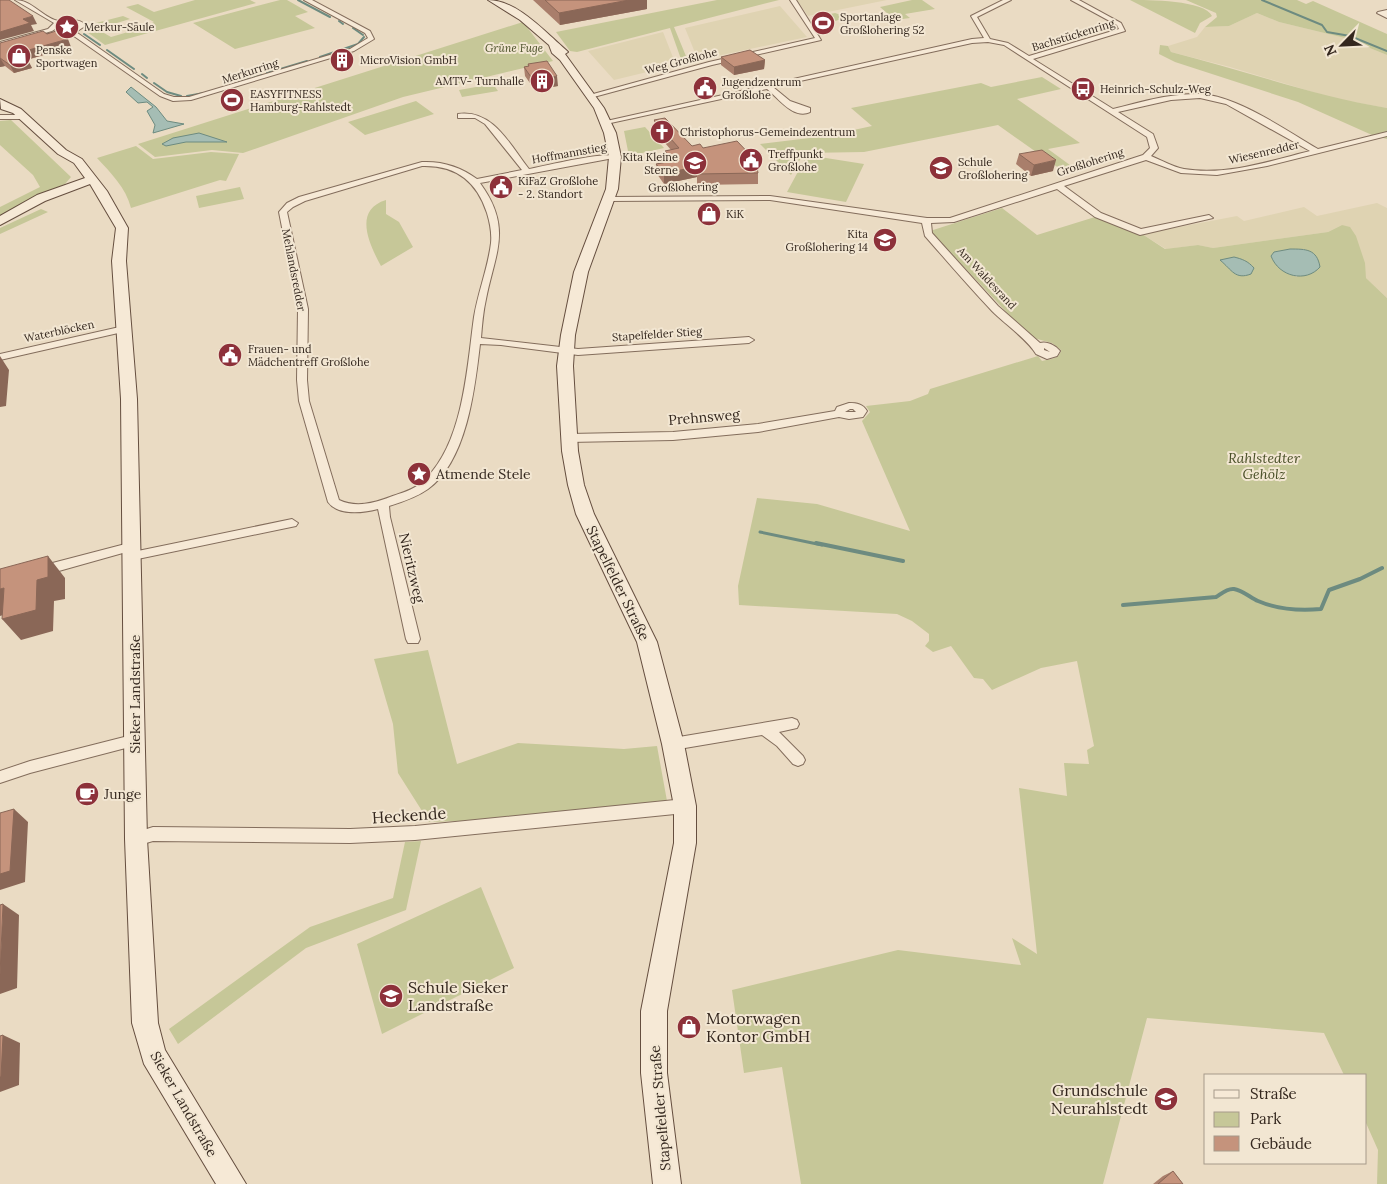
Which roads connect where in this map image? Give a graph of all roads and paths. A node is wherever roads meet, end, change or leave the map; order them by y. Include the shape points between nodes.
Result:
1 (18, 0) edge
2 (307, 0) edge
3 (485, 0) edge
4 (793, 0) edge
5 (1008, 0) edge
6 (1074, 0) edge
7 (497, 2) edge
8 (59, 24) junction
9 (52, 32) junction
10 (72, 32) junction
11 (988, 40) junction
12 (0, 44) edge
13 (0, 48) edge
14 (1028, 58) junction
15 (768, 86) junction
16 (0, 93) edge
17 (590, 96) junction
18 (789, 103) dead end
19 (1, 111) edge
20 (1113, 111) junction
21 (20, 114) junction
22 (460, 116) dead end
23 (606, 122) junction
24 (1387, 134) edge
25 (1316, 151) junction
26 (62, 152) junction
27 (615, 156) junction
28 (1146, 157) junction
29 (527, 172) junction
30 (76, 174) junction
31 (475, 182) junction
32 (95, 184) junction
33 (1057, 185) junction
34 (68, 186) junction
35 (56, 198) junction
36 (609, 199) junction
37 (5, 218) edge
38 (1209, 218) dead end
39 (927, 221) junction
40 (124, 330) junction
41 (749, 340) dead end
42 (474, 341) junction
43 (1038, 347) dead end
44 (566, 351) junction
45 (0, 357) edge
46 (839, 414) dead end
47 (569, 438) junction
48 (383, 504) junction
49 (292, 523) dead end
50 (133, 551) junction
51 (27, 575) edge
52 (413, 639) dead end
53 (792, 724) dead end
54 (764, 729) junction
55 (136, 740) junction
56 (673, 744) junction
57 (798, 760) dead end
58 (0, 777) edge
59 (685, 806) junction
60 (136, 840) junction
61 (232, 1184) edge
62 (667, 1184) edge

1 - 8 street
2 - 10 street, Merkurring via 368,32 371,39 352,50 189,99 162,95
3 - 7 street, Stapelfelder Straße
4 - 17 street, Weg Großlohe via 819,39 711,63
5 - 11 street via 974,16
6 - 14 street, Bachstückenring via 1122,26 1123,30
7 - 17 street, Stapelfelder Straße via 529,22 565,54 564,58
8 - 9 street
8 - 10 street via 82,24
9 - 10 street
9 - 12 street
9 - 13 street
11 - 14 street via 1006,44
11 - 15 street
14 - 20 street
15 - 18 street
15 - 23 street
16 - 21 street, Sieker Landstraße via 15,104
17 - 23 street, Stapelfelder Straße
19 - 21 street, Sieker Landstraße
20 - 25 street via 1182,96 1215,96
20 - 28 street via 1152,139 1154,148
21 - 26 main road, Sieker Landstraße
22 - 29 street, Hoffmannstieg via 476,116 488,122
23 - 27 main road, Stapelfelder Straße
24 - 25 street, Wiesenredder
25 - 28 street, Wiesenredder via 1217,173 1181,171
26 - 30 main road, Sieker Landstraße
26 - 32 street, Sieker Landstraße via 78,161
27 - 29 street, Hoffmannstieg
27 - 36 street, Stapelfelder Straße
28 - 33 street, Großlohering
29 - 31 street, Hoffmannstieg
30 - 32 street, Sieker Landstraße
30 - 34 street via 75,181
31 - 42 street, Mehlandsredder via 496,227 497,239 484,282
31 - 48 street, Mehlandsredder via 445,165 422,164 302,199 290,204 283,212 304,309 304,400 334,502 344,508
32 - 34 main road
32 - 35 street
32 - 35 street via 81,193
32 - 40 street, Sieker Landstraße via 122,228 119,262
33 - 38 street via 1095,212 1140,232
33 - 39 street, Großlohering via 951,220
34 - 37 street via 29,203
35 - 37 street
36 - 39 street, Großlohering via 770,198
36 - 44 street, Stapelfelder Straße via 581,272
39 - 43 street, Am Waldesrand via 928,234
40 - 45 street, Waterblöcken
40 - 50 street, Sieker Landstraße
41 - 44 street, Stapelfelder Stieg
42 - 44 street via 495,340
42 - 48 street, Mehlandsredder via 461,424 443,468 424,486
44 - 47 street, Stapelfelder Straße
46 - 47 street, Prehnsweg via 758,428 674,436
47 - 56 street, Stapelfelder Straße via 582,508 641,625 654,662
48 - 52 street, Nieritzweg
49 - 50 street
50 - 51 street
50 - 55 street, Sieker Landstraße
53 - 54 street
54 - 56 street
54 - 57 street via 782,742
55 - 58 street
55 - 60 street, Sieker Landstraße
56 - 59 street, Stapelfelder Straße
59 - 60 street, Heckende via 415,833 350,836 153,834
59 - 62 street, Stapelfelder Straße via 684,851 666,931 654,1011 654,1073
60 - 61 street, Sieker Landstraße via 141,974 145,1023 152,1055

